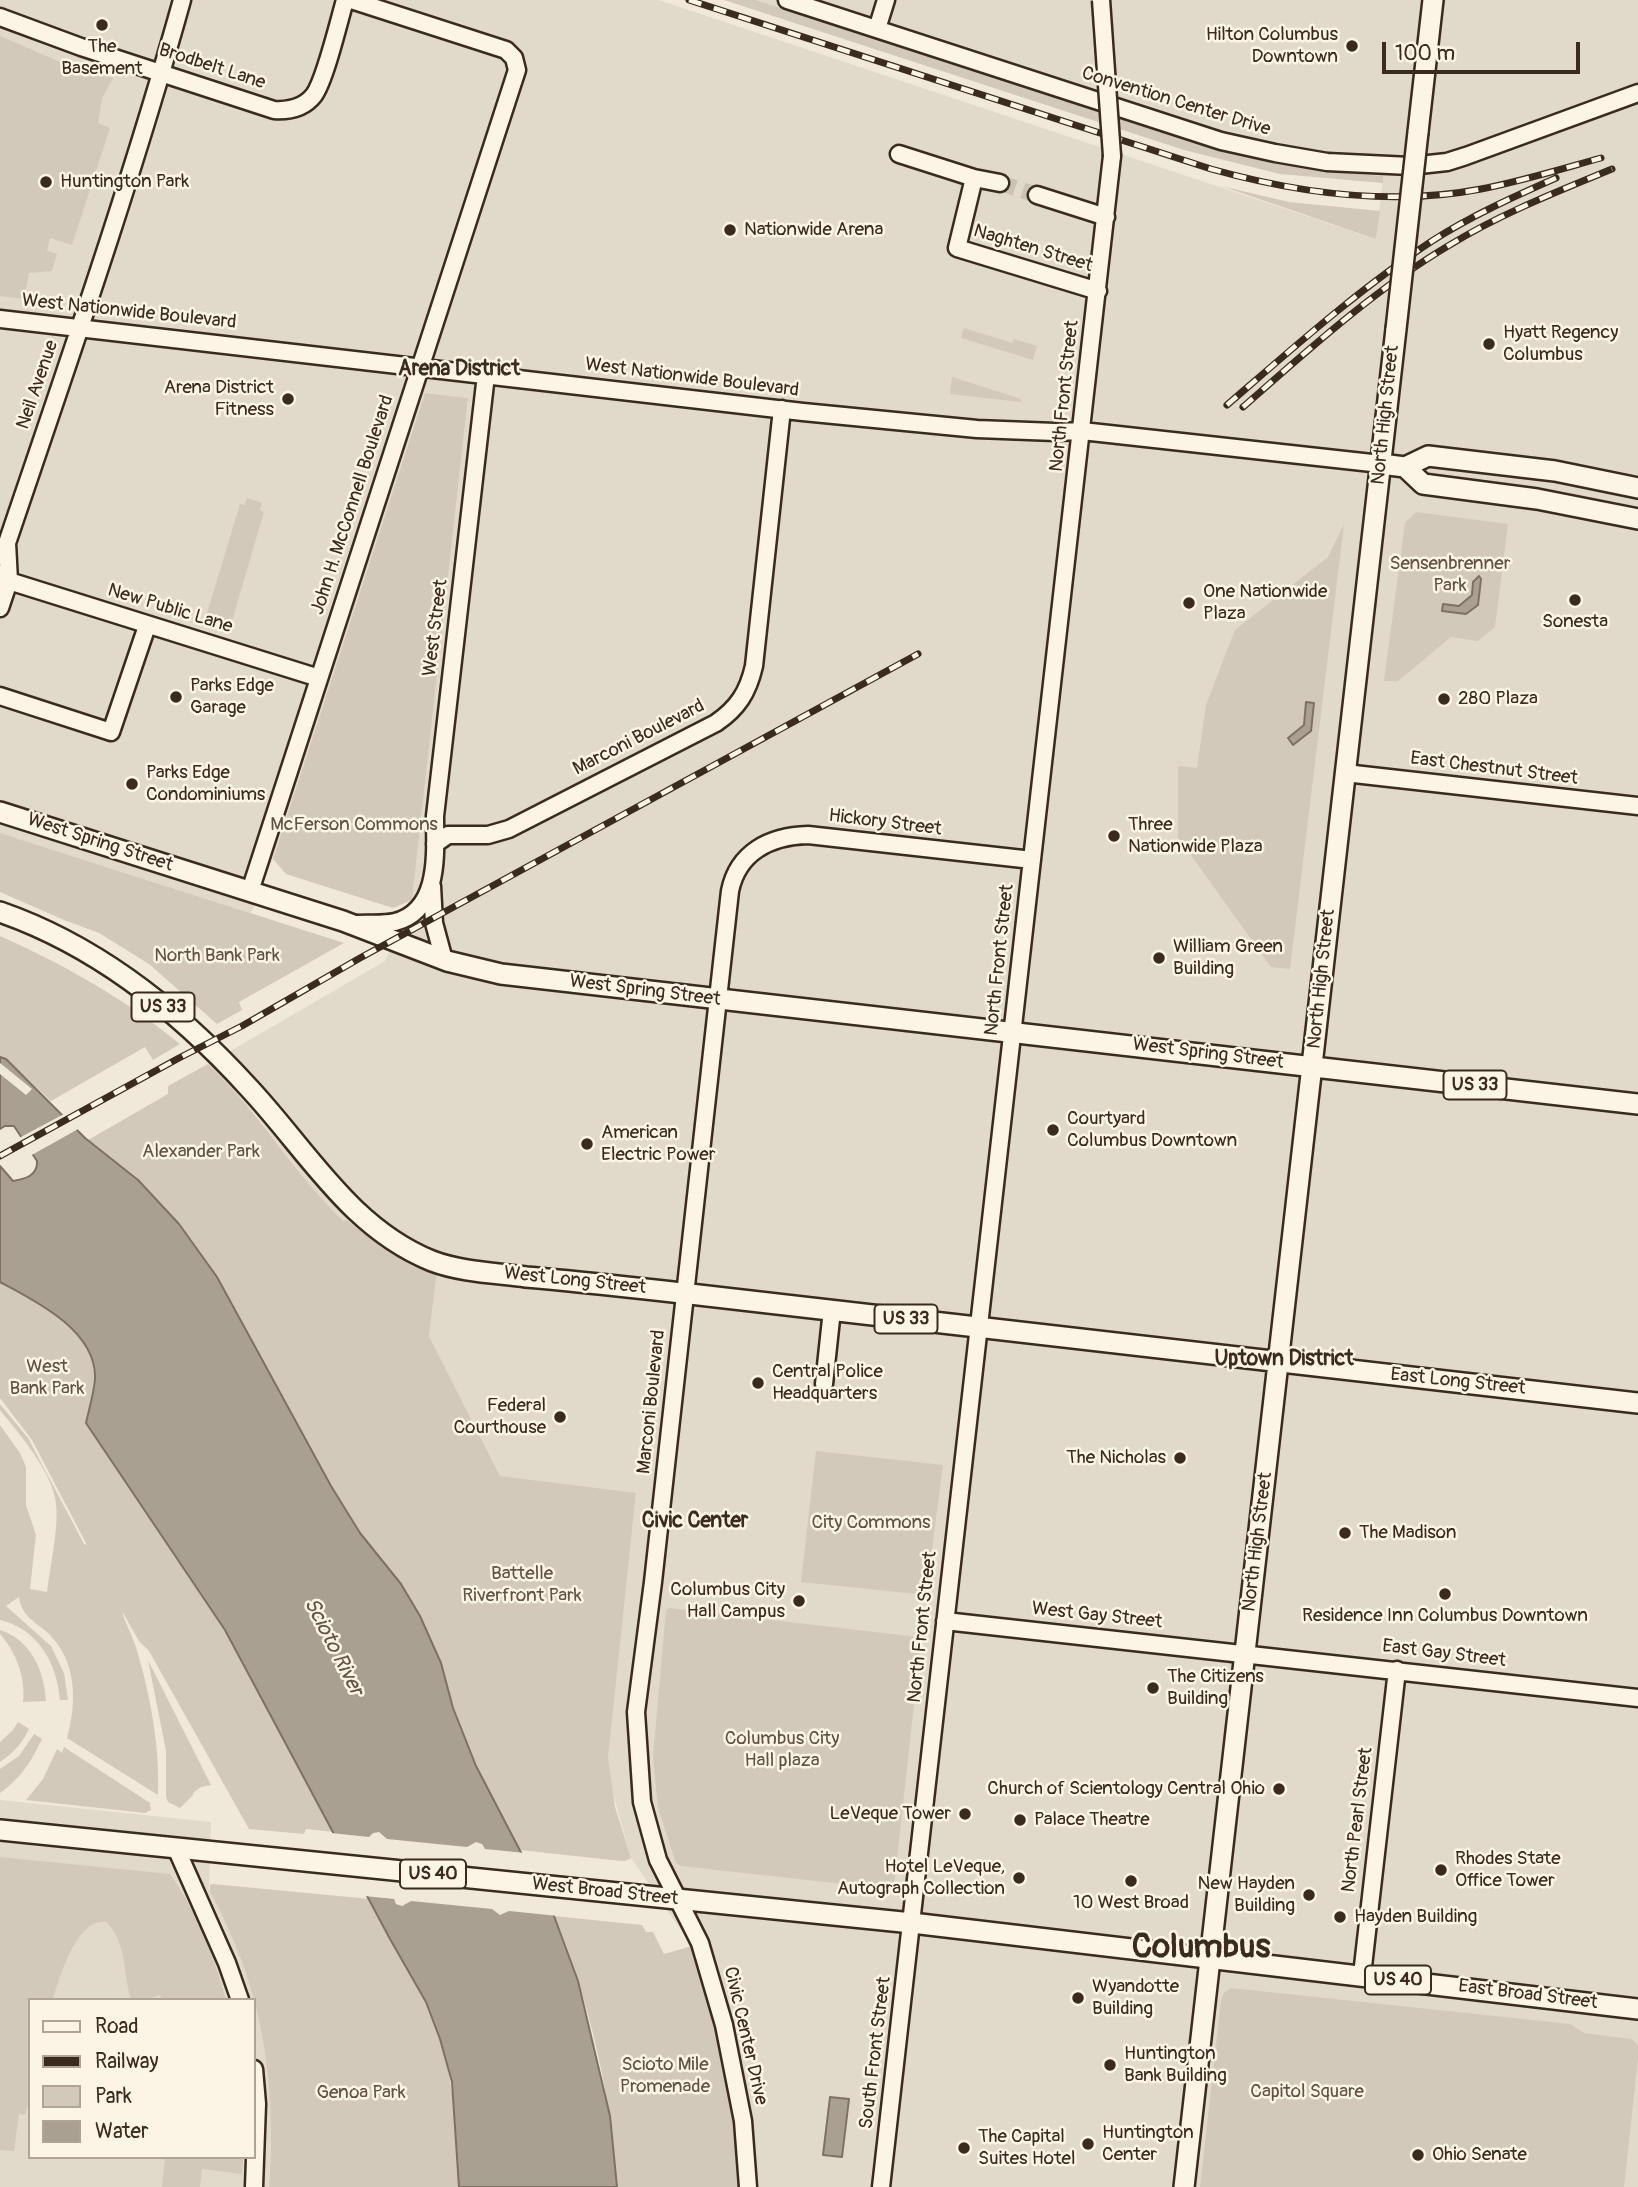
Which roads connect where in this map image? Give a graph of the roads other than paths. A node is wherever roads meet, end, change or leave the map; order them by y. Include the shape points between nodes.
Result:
1 (182, 0) edge
2 (345, 0) edge
3 (351, 0) edge
4 (787, 0) edge
5 (886, 0) edge
6 (1101, 0) edge
7 (1433, 0) edge
8 (0, 17) edge
9 (877, 29) junction
10 (162, 73) junction
11 (1638, 93) edge
12 (899, 155) dead end
13 (974, 178) junction
14 (1000, 183) tunnel mouth
15 (1037, 195) tunnel mouth
16 (1106, 217) junction
17 (1098, 290) junction
18 (0, 319) edge
19 (79, 329) junction
20 (420, 367) junction
21 (486, 375) junction
22 (782, 410) junction
23 (1082, 431) junction
24 (1381, 464) junction
25 (1405, 467) junction
26 (1638, 488) edge
27 (1638, 519) edge
28 (3, 548) edge
29 (0, 565) edge
30 (5, 578) edge
31 (0, 608) edge
32 (147, 626) junction
33 (319, 678) junction
34 (0, 696) edge
35 (1345, 773) junction
36 (1638, 806) edge
37 (0, 812) edge
38 (435, 845) junction
39 (1032, 860) junction
40 (742, 862) joint
41 (432, 886) junction
42 (250, 891) junction
43 (0, 912) edge
44 (353, 924) junction
45 (444, 960) junction
46 (719, 999) junction
47 (1013, 1032) junction
48 (1312, 1067) junction
49 (1638, 1104) edge
50 (685, 1293) junction
51 (832, 1310) junction
52 (980, 1327) junction
53 (1278, 1362) junction
54 (824, 1384) dead end
55 (1638, 1403) edge
56 (945, 1620) junction
57 (1245, 1653) junction
58 (1397, 1670) junction
59 (1638, 1698) edge
60 (0, 1830) edge
61 (176, 1848) junction
62 (680, 1899) junction
63 (912, 1923) junction
64 (1210, 1957) junction
65 (1362, 1975) junction
66 (239, 1998) edge
67 (1638, 2009) edge
68 (256, 2098) edge
69 (256, 2138) edge
70 (255, 2159) edge
71 (254, 2187) edge
72 (748, 2187) edge
73 (881, 2187) edge
74 (1184, 2187) edge

1 - 10 street, Neil Avenue
2 - 10 street, Brodbelt Lane via 318,88 299,107 274,110
3 - 20 street, John H. McConnell Boulevard via 506,50 517,67
4 - 9 street, Convention Center Drive
5 - 9 street
6 - 16 street, North Front Street, bridge via 1112,156
7 - 24 main road, North High Street, bridge
8 - 10 street, Brodbelt Lane
9 - 11 street, Convention Center Drive via 1221,141 1326,162 1410,166 1447,162
10 - 19 street, Neil Avenue
12 - 13 street
13 - 14 street
13 - 17 street, Naghten Street via 957,248
15 - 16 street
16 - 17 street, North Front Street
17 - 23 street, North Front Street
18 - 19 street, West Nationwide Boulevard
19 - 20 street, West Nationwide Boulevard
19 - 28 street, Neil Avenue
20 - 21 street, West Nationwide Boulevard
20 - 33 street, John H. McConnell Boulevard
21 - 22 street, West Nationwide Boulevard
21 - 38 street, West Street
22 - 23 street, West Nationwide Boulevard via 977,429
22 - 38 street, Marconi Boulevard via 754,666 737,706 716,723 509,829 488,835 448,835
23 - 24 street, West Nationwide Boulevard
23 - 39 street, North Front Street
24 - 25 main road
24 - 35 main road, North High Street
25 - 26 main road via 1428,456 1555,471
25 - 27 main road via 1423,484 1537,499
28 - 29 street
28 - 30 street, Neil Avenue
30 - 31 street, Neil Avenue
30 - 32 street, New Public Lane
32 - 33 street, New Public Lane
32 - 34 street via 111,733
33 - 42 street, John H. McConnell Boulevard
35 - 36 street, East Chestnut Street
35 - 48 main road, North High Street
37 - 42 main road, West Spring Street / US 33
38 - 41 street, West Street
39 - 40 street, Hickory Street via 790,835 758,848
39 - 47 street, North Front Street
40 - 46 street, Marconi Boulevard via 730,891
41 - 44 street via 413,913 396,922
41 - 45 street, West Street via 434,923
42 - 44 main road, West Spring Street / US 33
43 - 50 main road, West Long Street / US 33 via 82,948 125,975 248,1087 349,1205 407,1248 456,1268
44 - 45 main road, West Spring Street / US 33
45 - 46 main road, West Spring Street / US 33 via 501,974
46 - 47 main road, West Spring Street / US 33
46 - 50 street, Marconi Boulevard
47 - 48 main road, West Spring Street / US 33
47 - 52 street, North Front Street
48 - 49 main road, US 33
48 - 53 main road, North High Street
50 - 51 main road, West Long Street / US 33
50 - 62 street, Marconi Boulevard via 636,1712 642,1802 658,1860
51 - 52 main road, West Long Street / US 33
51 - 54 street
52 - 53 main road, West Long Street / US 33
52 - 56 street, North Front Street
53 - 55 main road, East Long Street / US 33
53 - 57 main road, North High Street
56 - 57 street, West Gay Street
56 - 63 street, North Front Street
57 - 58 street, East Gay Street
57 - 64 main road, North High Street
58 - 59 street, East Gay Street
58 - 65 street, North Pearl Street
60 - 61 main road, West Broad Street / US 40
61 - 62 main road, West Broad Street / US 40
61 - 66 street
62 - 63 main road, West Broad Street / US 40
62 - 72 street, Civic Center Drive via 700,1943 729,2043 743,2121
63 - 64 main road, West Broad Street / US 40
63 - 73 street, South Front Street
64 - 65 main road, East Broad Street / US 40
64 - 74 main road, North High Street
65 - 67 main road, East Broad Street / US 40
68 - 69 street
70 - 71 street

